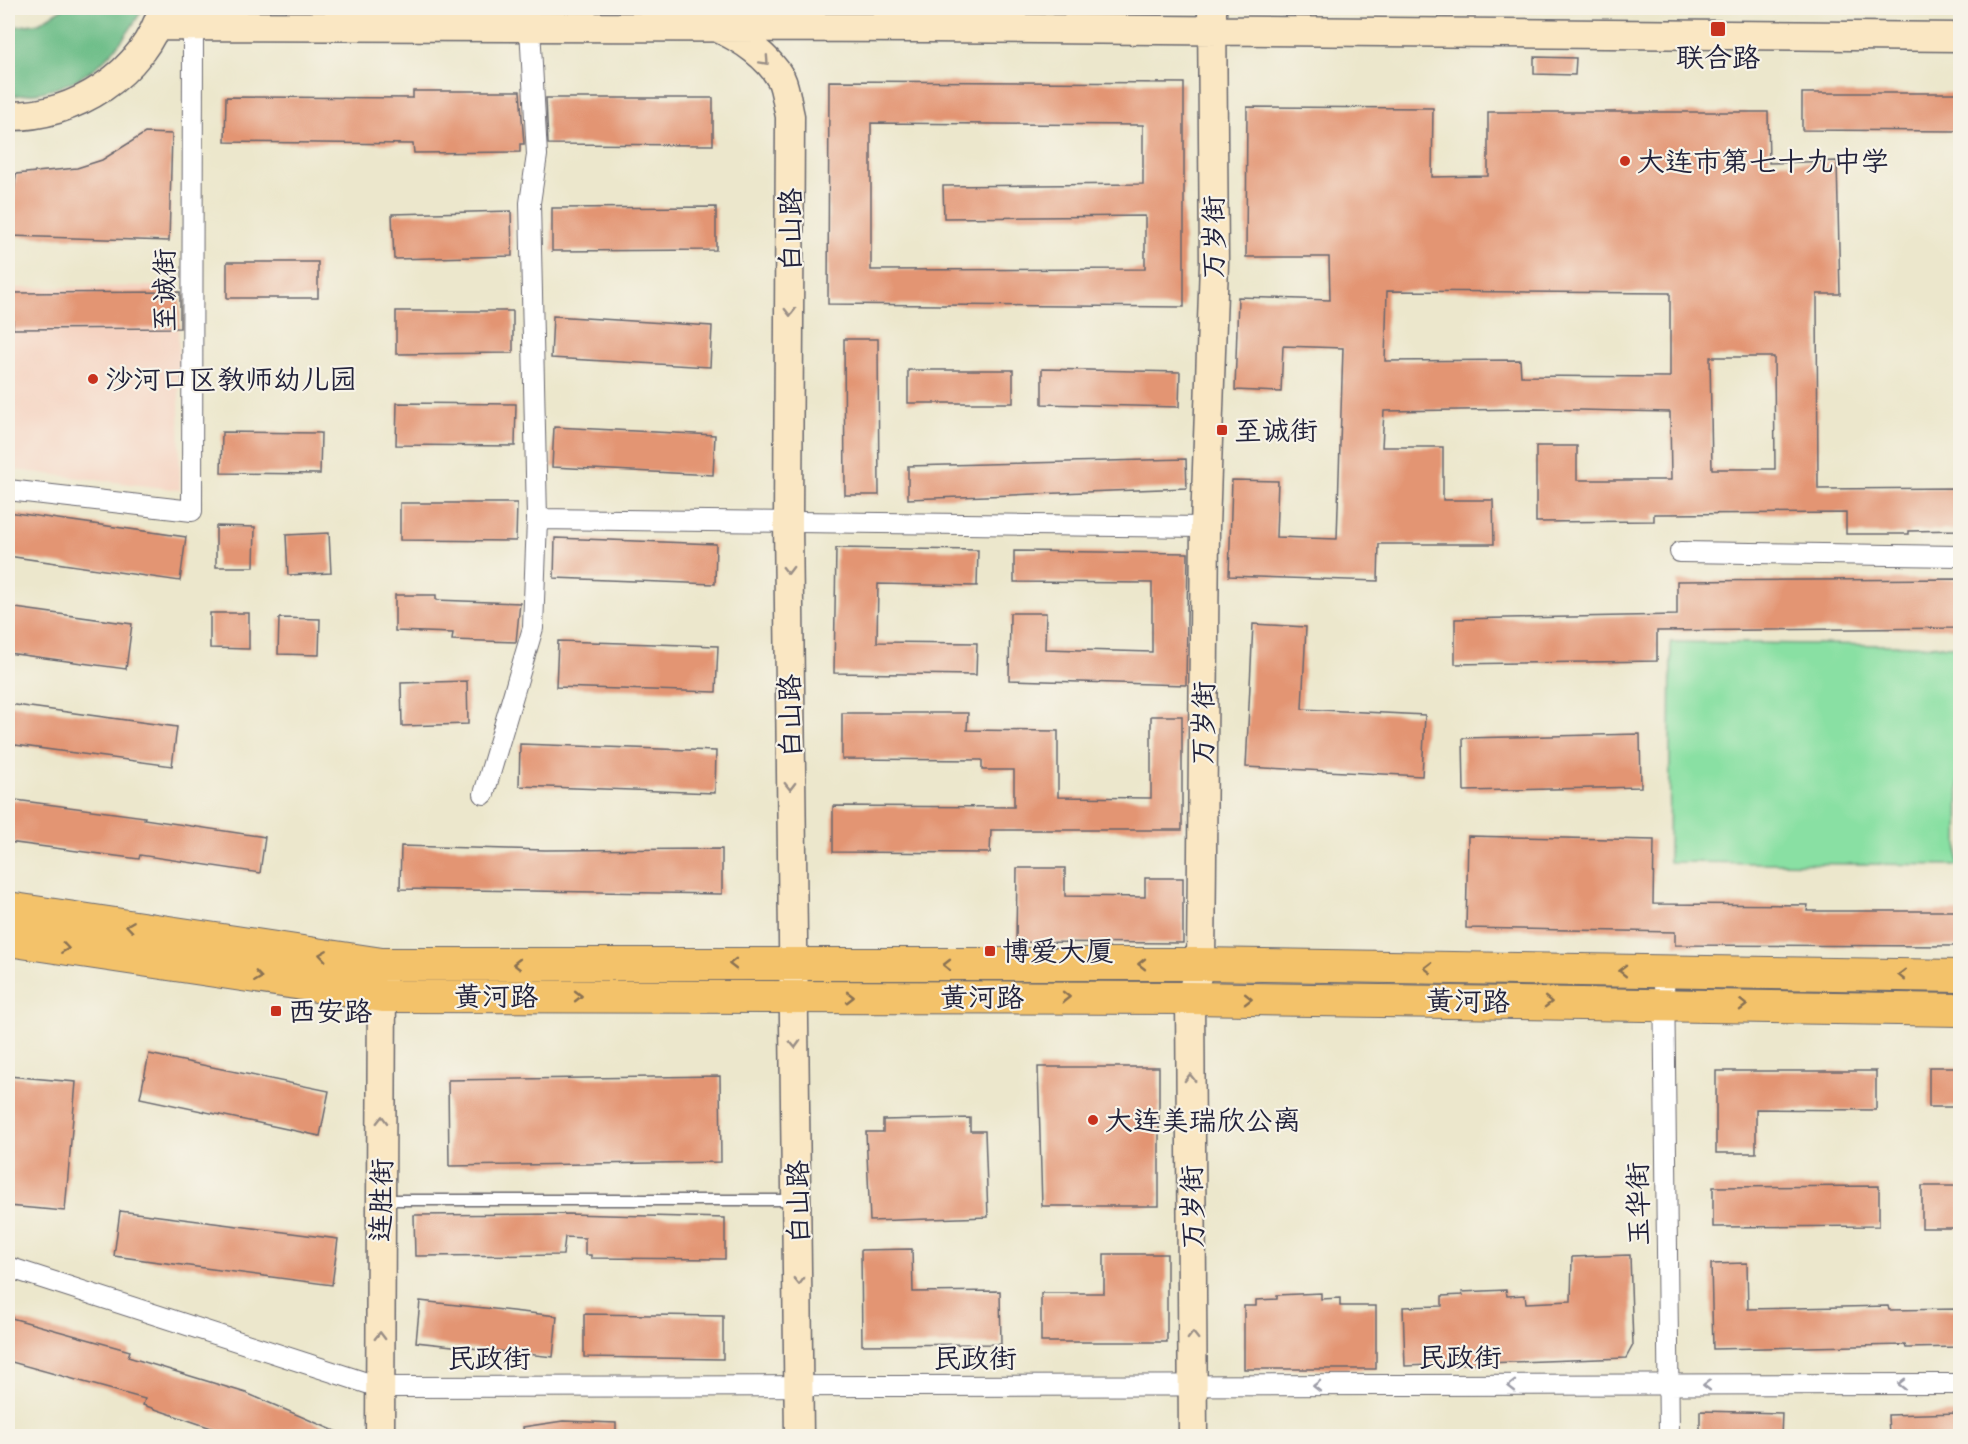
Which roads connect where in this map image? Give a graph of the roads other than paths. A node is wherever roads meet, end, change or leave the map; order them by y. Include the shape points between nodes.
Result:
1 (160, 17) edge
2 (471, 18) edge
3 (927, 18) edge
4 (1212, 19) edge
5 (193, 28) junction
6 (530, 28) junction
7 (718, 28) junction
8 (1960, 37) edge
9 (8, 116) edge
10 (8, 490) edge
11 (537, 519) junction
12 (788, 523) junction
13 (1206, 527) junction
14 (1680, 552) dead end
15 (1960, 556) edge
16 (484, 794) dead end
17 (8, 908) edge
18 (8, 940) edge
19 (382, 964) junction
20 (1201, 964) junction
21 (792, 965) junction
22 (1664, 971) junction
23 (1960, 976) edge
24 (383, 996) junction
25 (792, 997) junction
26 (1190, 998) junction
27 (1664, 1004) junction
28 (1960, 1010) edge
29 (381, 1200) junction
30 (798, 1200) junction
31 (8, 1267) edge
32 (1960, 1384) edge
33 (800, 1386) junction
34 (1193, 1386) junction
35 (1670, 1386) junction
36 (379, 1387) junction
37 (380, 1437) edge
38 (799, 1437) edge
39 (1193, 1437) edge
40 (1670, 1437) edge

1 - 5 street
1 - 9 street via 127,69 84,100 33,116
2 - 5 street
2 - 6 street
3 - 4 street
3 - 7 street
4 - 8 street
4 - 13 street, 万岁街 via 1214,263
5 - 10 street, 至诚街 via 192,511
6 - 7 street
6 - 11 street via 537,155 530,203
7 -> 12 street, 白山路 via 741,39 764,59 781,80 790,116
11 - 12 street
11 - 16 street via 532,628
12 - 13 street
12 -> 21 street, 白山路
13 - 20 street, 万岁街
14 - 15 street
19 -> 17 main road, 黄河路
18 -> 24 main road, 黄河路
21 -> 19 main road, 黄河路
19 - 24 street, 连胜街
20 -> 21 main road, 黄河路
22 -> 20 main road, 黄河路
20 - 26 street, 万岁街
21 - 25 street, 白山路
23 -> 22 main road, 黄河路
22 - 27 street, 玉华街
24 -> 25 main road, 黄河路
29 -> 24 street, 连胜街
25 -> 26 main road, 黄河路
25 -> 30 street, 白山路
26 -> 27 main road, 黄河路
34 -> 26 street, 万岁街
27 -> 28 main road, 黄河路
27 - 35 street, 玉华街
29 - 30 lane
36 -> 29 street, 连胜街
30 -> 33 street, 白山路
31 - 36 street, 民政街
32 -> 35 street, 民政街
33 - 34 street, 民政街
33 - 36 street, 民政街
33 - 38 street, 白山路
35 -> 34 street, 民政街
34 - 39 street, 万岁街
35 - 40 street, 玉华街
36 - 37 street, 连胜街

